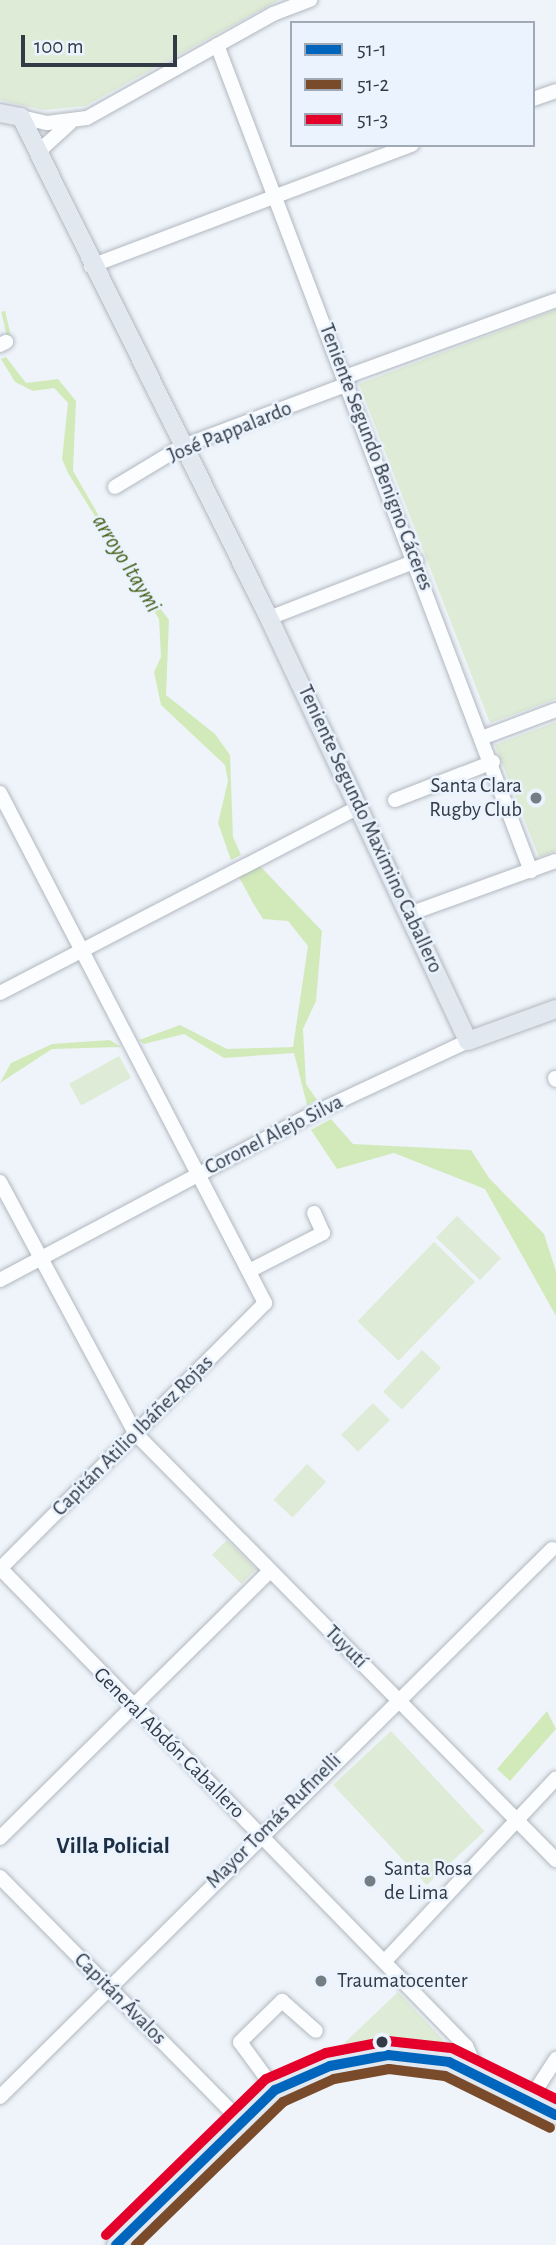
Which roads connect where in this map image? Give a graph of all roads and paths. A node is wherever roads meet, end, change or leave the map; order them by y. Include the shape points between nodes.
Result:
1 (310, 0) edge
2 (217, 45) junction
3 (556, 91) edge
4 (535, 98) edge
5 (0, 113) edge
6 (21, 117) junction
7 (70, 123) junction
8 (407, 147) edge
9 (37, 152) junction
10 (275, 197) junction
11 (91, 266) junction
12 (556, 300) edge
13 (347, 381) junction
14 (183, 446) junction
15 (115, 487) dead end
16 (416, 561) junction
17 (269, 618) junction
18 (556, 710) edge
19 (484, 737) junction
20 (493, 762) junction
21 (0, 795) edge
22 (395, 800) dead end
23 (359, 807) junction
24 (556, 861) edge
25 (531, 871) junction
26 (412, 913) junction
27 (82, 949) junction
28 (0, 993) edge
29 (556, 1009) edge
30 (468, 1041) junction
31 (200, 1174) junction
32 (0, 1182) edge
33 (314, 1213) dead end
34 (42, 1258) junction
35 (251, 1270) junction
36 (0, 1280) edge
37 (135, 1433) junction
38 (552, 1549) dead end
39 (0, 1569) edge
40 (270, 1571) junction
41 (397, 1698) junction
42 (133, 1708) junction
43 (556, 1778) edge
44 (515, 1821) junction
45 (260, 1834) junction
46 (0, 1838) edge
47 (556, 1860) edge
48 (0, 1877) edge
49 (385, 1961) junction
50 (109, 1988) junction
51 (316, 2031) dead end
52 (556, 2059) edge
53 (478, 2073) junction
54 (275, 2090) junction
55 (0, 2097) edge
56 (530, 2099) junction
57 (556, 2115) edge
58 (241, 2121) junction
59 (116, 2245) edge

1 - 2 street
2 - 7 street
2 - 10 street, Teniente Segundo Benigno Cáceres
3 - 4 street
5 - 6 main road
6 - 7 street
6 - 9 main road, Teniente Segundo Maximino Caballero
7 - 9 street
8 - 10 street
9 - 11 main road, Teniente Segundo Maximino Caballero
10 - 11 street
10 - 13 street, Teniente Segundo Benigno Cáceres
11 - 14 main road, Teniente Segundo Maximino Caballero
12 - 13 street, José Pappalardo
13 - 14 street, José Pappalardo
13 - 16 street, Teniente Segundo Benigno Cáceres
14 - 15 street, José Pappalardo
14 - 17 main road, Teniente Segundo Maximino Caballero
16 - 17 street
16 - 19 street, Teniente Segundo Benigno Cáceres
17 - 23 main road, Teniente Segundo Maximino Caballero
18 - 19 street
19 - 20 street, Teniente Segundo Benigno Cáceres
20 - 22 street
20 - 25 street, Teniente Segundo Benigno Cáceres
21 - 27 street
23 - 26 main road, Teniente Segundo Maximino Caballero
23 - 27 street
24 - 25 street
25 - 26 street
26 - 30 main road, Teniente Segundo Maximino Caballero
27 - 28 street
27 - 31 street
29 - 30 main road, Coronel Alejo Silva
30 - 31 street, Coronel Alejo Silva via 318,1111
31 - 34 street, Coronel Alejo Silva
31 - 35 street
32 - 34 street, Tuyutí
33 - 35 street via 323,1233
34 - 36 street, Coronel Alejo Silva
34 - 37 street, Tuyutí
35 - 37 street, Capitán Atilio Ibáñez Rojas via 265,1303
37 - 39 street, Capitán Atilio Ibáñez Rojas
37 - 40 street, Tuyutí
38 - 41 street, Mayor Tomás Rufinelli
39 - 42 street, General Abdón Caballero
40 - 41 street, Tuyutí
40 - 42 street
41 - 44 street, Tuyutí
41 - 45 street, Mayor Tomás Rufinelli
42 - 45 street, General Abdón Caballero
42 - 46 street
43 - 44 street
44 - 47 street, Tuyutí
44 - 49 street
45 - 49 street, General Abdón Caballero
45 - 50 street, Mayor Tomás Rufinelli
48 - 50 street, Capitán Ávalos
49 - 53 street, General Abdón Caballero via 466,2046
50 - 55 street, Mayor Tomás Rufinelli
50 - 58 street, Capitán Ávalos
51 - 54 street via 282,2001 240,2042
52 - 56 street
53 - 54 main road via 449,2062 388,2055 330,2066
53 - 56 main road
54 - 58 main road
56 - 57 main road
58 - 59 main road

